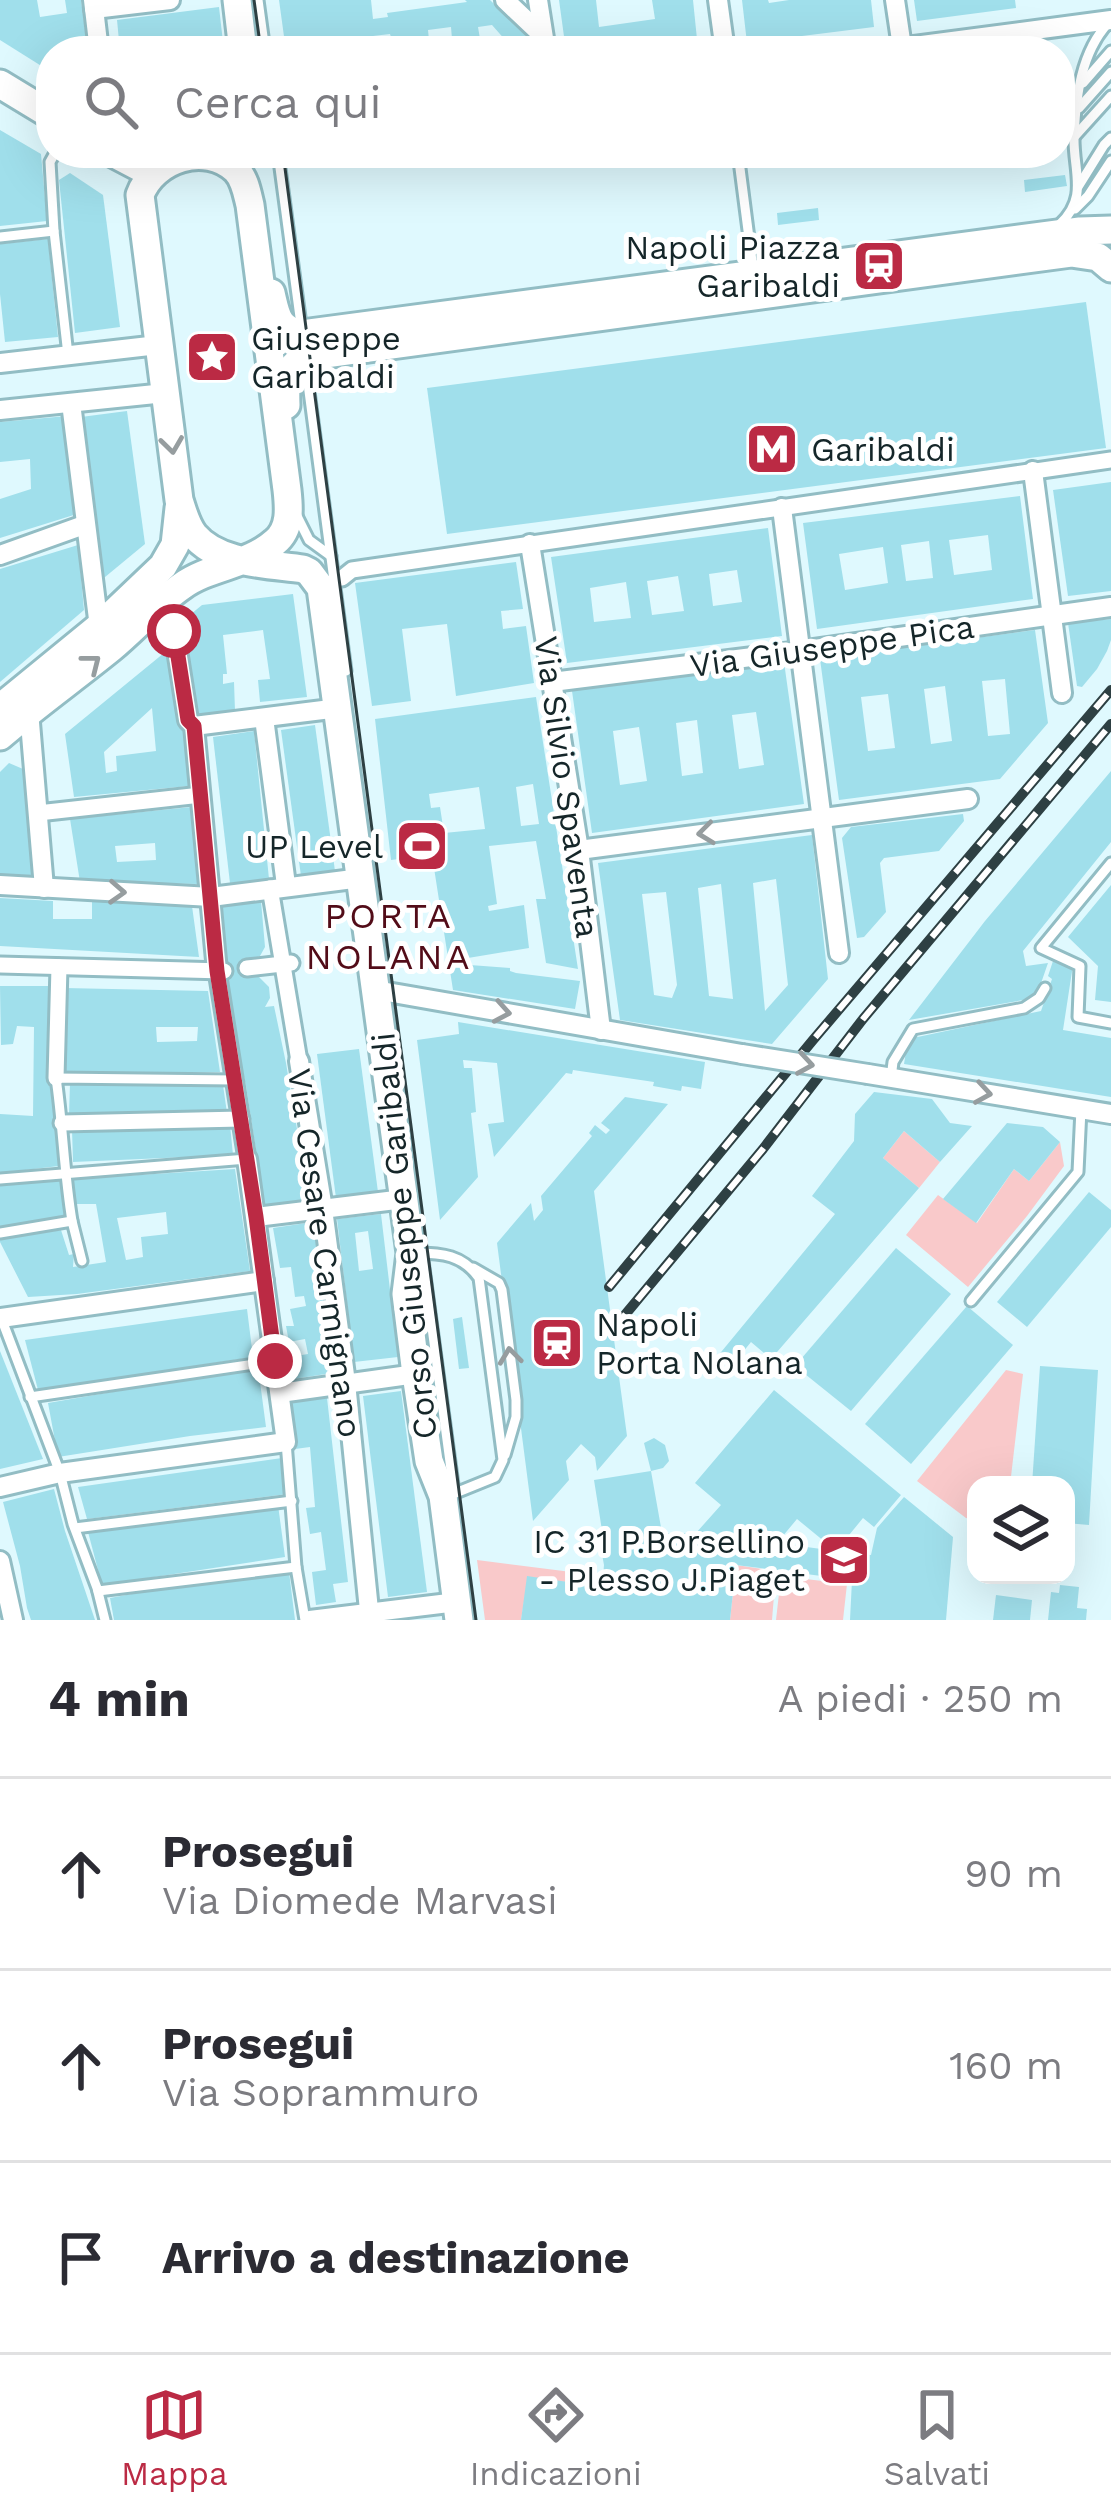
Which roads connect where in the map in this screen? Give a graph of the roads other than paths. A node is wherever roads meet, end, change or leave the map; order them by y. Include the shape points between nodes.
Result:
1 (170, 0) edge
2 (237, 0) edge
3 (258, 0) edge
4 (505, 0) edge
5 (538, 0) edge
6 (718, 0) edge
7 (896, 0) edge
8 (94, 4) edge
9 (1111, 20) edge
10 (97, 36) edge
11 (241, 36) edge
12 (263, 36) edge
13 (537, 36) edge
14 (543, 36) edge
15 (723, 36) edge
16 (900, 36) edge
17 (996, 36) edge
18 (1111, 51) edge
19 (1111, 71) edge
20 (0, 84) edge
21 (1081, 85) junction
22 (1111, 96) edge
23 (36, 107) edge
24 (1077, 110) junction
25 (1075, 136) junction
26 (1111, 138) edge
27 (1111, 160) edge
28 (50, 168) edge
29 (142, 168) edge
30 (161, 168) edge
31 (233, 168) edge
32 (251, 168) edge
33 (280, 168) edge
34 (740, 168) edge
35 (151, 173) junction
36 (1078, 187) junction
37 (1111, 202) edge
38 (250, 205) junction
39 (1075, 222) junction
40 (1111, 230) edge
41 (54, 231) junction
42 (0, 237) edge
43 (255, 256) junction
44 (1111, 268) edge
45 (753, 274) junction
46 (158, 345) junction
47 (303, 346) junction
48 (0, 350) edge
49 (68, 355) junction
50 (1, 363) edge
51 (165, 393) junction
52 (71, 404) junction
53 (0, 410) edge
54 (282, 451) junction
55 (1111, 460) edge
56 (1033, 471) junction
57 (287, 490) junction
58 (179, 500) junction
59 (782, 508) junction
60 (84, 525) junction
61 (530, 544) junction
62 (0, 555) edge
63 (331, 556) junction
64 (241, 559) junction
65 (332, 583) junction
66 (165, 601) junction
67 (1111, 607) edge
68 (1052, 616) junction
69 (340, 622) junction
70 (99, 627) junction
71 (800, 651) junction
72 (347, 679) dead end
73 (552, 682) junction
74 (1061, 693) dead end
75 (339, 708) junction
76 (14, 710) edge
77 (264, 718) junction
78 (194, 726) junction
79 (0, 736) edge
80 (201, 795) junction
81 (968, 799) dead end
82 (38, 813) junction
83 (823, 818) junction
84 (579, 850) junction
85 (1111, 863) edge
86 (367, 878) junction
87 (0, 886) edge
88 (278, 887) junction
89 (44, 888) junction
90 (211, 897) junction
91 (378, 920) dead end
92 (839, 952) dead end
93 (287, 963) junction
94 (0, 965) edge
95 (59, 968) junction
96 (247, 968) dead end
97 (220, 971) junction
98 (1045, 988) dead end
99 (382, 992) junction
100 (1111, 1023) edge
101 (601, 1030) junction
102 (299, 1061) joint
103 (56, 1078) junction
104 (891, 1078) junction
105 (234, 1080) junction
106 (1082, 1109) junction
107 (1111, 1114) edge
108 (241, 1119) junction
109 (62, 1124) junction
110 (247, 1160) junction
111 (64, 1173) junction
112 (0, 1179) edge
113 (404, 1199) junction
114 (323, 1209) junction
115 (256, 1217) junction
116 (72, 1221) junction
117 (0, 1233) edge
118 (416, 1253) junction
119 (82, 1261) dead end
120 (471, 1267) junction
121 (264, 1281) junction
122 (971, 1301) dead end
123 (1, 1316) edge
124 (275, 1361) junction
125 (416, 1374) junction
126 (346, 1383) junction
127 (280, 1393) junction
128 (30, 1397) junction
129 (286, 1442) junction
130 (503, 1460) junction
131 (60, 1473) junction
132 (0, 1487) edge
133 (448, 1495) junction
134 (292, 1501) junction
135 (75, 1528) junction
136 (0, 1561) edge
137 (296, 1567) junction
138 (98, 1591) junction
139 (462, 1614) edge
140 (369, 1616) edge
141 (14, 1620) edge
142 (105, 1620) edge
143 (307, 1620) edge

1 - 8 street
2 - 11 main road
3 - 12 lane
4 - 13 street
5 - 14 street
6 - 15 street
7 - 16 street
8 - 10 street
9 - 17 street
9 - 21 lane via 1088,49
18 - 21 lane
19 - 24 lane
20 - 23 main road
21 - 24 lane
22 - 25 lane
24 - 25 lane
25 - 36 lane
26 - 36 lane
27 - 39 lane
28 - 41 lane
29 - 35 main road
30 - 35 main road
31 - 38 main road
32 - 38 main road
33 - 47 lane
34 - 45 lane
35 - 46 main road via 139,204
36 - 39 lane
37 - 39 main road via 1103,214
38 - 43 main road
39 - 40 main road
39 - 45 main road via 1046,236
41 - 42 lane
41 - 49 lane
43 - 47 main road via 279,322
43 - 54 main road
44 - 47 main road via 1071,253
45 - 47 main road
46 - 49 street
46 - 51 main road
47 - 54 main road via 286,376
47 - 63 lane
48 - 50 lane
49 - 50 street
51 - 52 street
51 -> 58 main road
52 - 53 street
52 - 60 street
54 - 57 main road
55 - 56 street
56 - 59 street
56 - 68 street
57 - 63 lane via 300,527
57 - 64 main road via 282,534
58 - 64 main road via 196,538
58 - 70 main road via 175,545 163,566
59 - 61 street
59 - 71 street
60 - 62 street
60 - 70 street
61 - 65 street via 352,570
61 - 73 street, Via Silvio Spaventa
63 - 69 lane
64 - 65 main road via 303,569
64 - 66 main road
65 - 69 lane
65 - 75 main road
76 -> 66 main road
66 - 78 street
67 - 68 street, Via Giuseppe Pica
68 - 71 street, Via Giuseppe Pica
68 - 74 street
69 - 72 lane
70 - 76 main road
71 - 73 street, Via Giuseppe Pica
71 - 83 street
73 - 84 street, Via Silvio Spaventa
75 - 77 street
75 - 86 main road
76 - 79 main road
76 - 82 street
77 - 78 street
77 - 88 street, Via Cesare Carmignano
78 - 80 street
80 - 82 street
80 - 90 street
81 - 83 street
82 - 89 street
83 -> 84 street
83 - 92 street
84 - 101 street, Via Silvio Spaventa
85 - 100 lane via 1041,948 1080,966 1078,1017
86 - 88 street
86 - 99 main road, Corso Giuseppe Garibaldi
87 - 89 street
88 - 90 street
88 - 93 street, Via Cesare Carmignano
89 -> 90 street
90 - 97 street
91 - 99 lane
93 - 96 street
93 - 102 street, Via Cesare Carmignano
94 - 95 street
95 - 97 street
95 - 103 street
97 - 105 street
98 - 104 lane via 1024,1008 913,1029
99 -> 101 street
99 - 113 main road, Corso Giuseppe Garibaldi
99 - 118 lane
101 -> 104 street, bridge
102 - 114 street, Via Cesare Carmignano
103 - 105 lane
103 - 109 lane
104 -> 106 street
105 - 108 street
106 - 107 street
106 - 122 lane via 1078,1172
108 - 109 street
108 - 110 street
109 - 111 lane
110 - 111 lane
110 - 115 street
111 - 112 lane
111 - 116 lane
113 - 114 street
113 - 118 main road, Corso Giuseppe Garibaldi
114 - 115 street
114 - 126 street, Via Cesare Carmignano
115 - 121 street
116 - 117 lane
116 - 119 lane
118 - 120 lane via 444,1253
118 - 125 main road, Corso Giuseppe Garibaldi via 406,1294
118 - 133 lane
120 - 130 lane
130 -> 120 lane via 516,1400 502,1290
121 - 123 street
121 - 124 street
123 - 128 lane
124 - 127 street
124 - 128 lane
125 - 126 street
125 - 133 main road, Corso Giuseppe Garibaldi via 429,1461
126 - 127 street
126 - 140 street, Via Cesare Carmignano
127 - 129 street
128 - 131 lane
129 - 131 street
129 - 134 lane
130 - 133 lane via 495,1477
131 - 132 street
131 - 135 lane
133 - 139 main road, Corso Giuseppe Garibaldi
134 - 135 lane
134 - 137 lane
135 - 138 lane
136 - 141 street
137 - 138 lane
137 - 143 lane
138 - 142 lane
139 - 140 street
140 - 143 street

